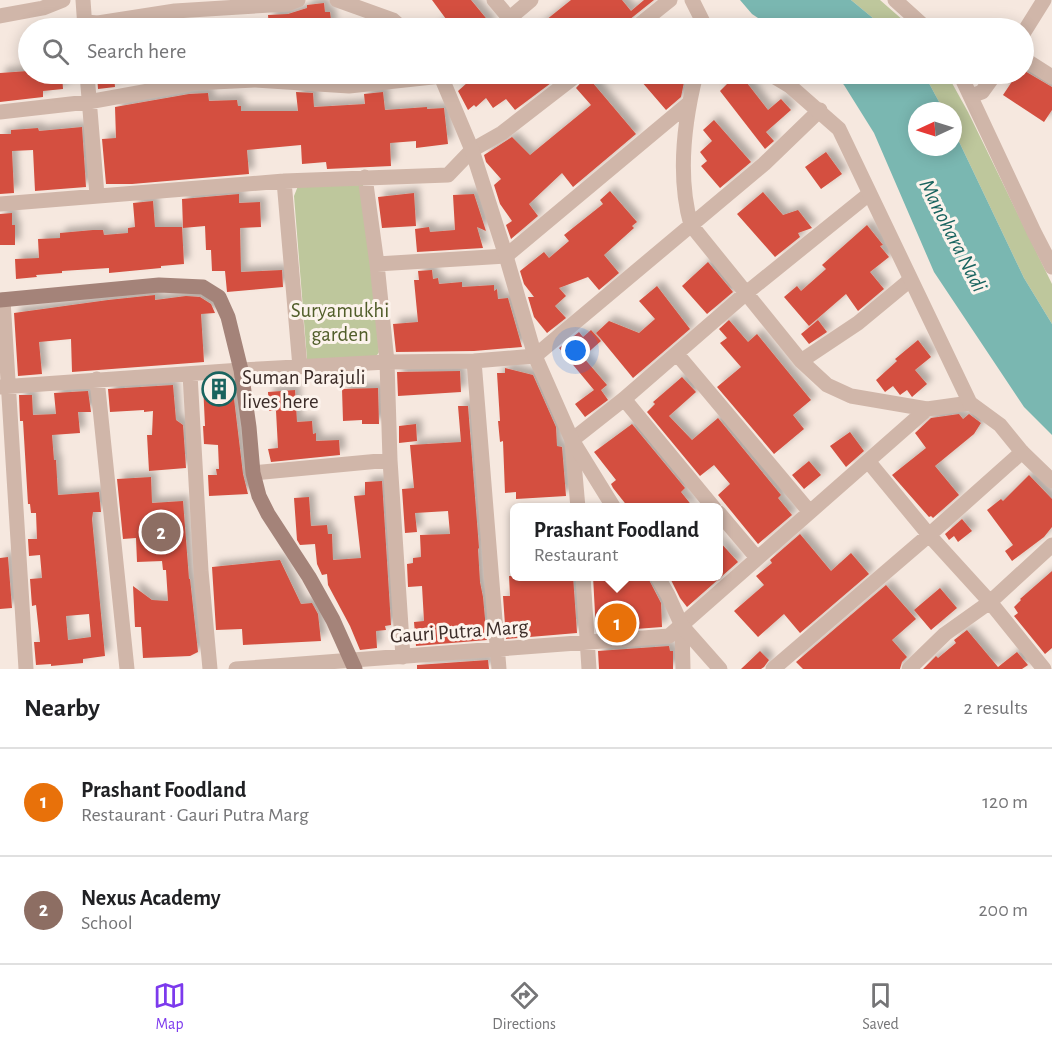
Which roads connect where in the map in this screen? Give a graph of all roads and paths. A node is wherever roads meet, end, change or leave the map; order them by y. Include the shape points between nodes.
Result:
1 (63, 0) edge
2 (83, 0) edge
3 (298, 0) edge
4 (336, 0) edge
5 (494, 0) edge
6 (531, 0) edge
7 (670, 0) edge
8 (692, 0) edge
9 (895, 0) edge
10 (1044, 0) edge
11 (0, 16) edge
12 (84, 18) edge
13 (130, 18) edge
14 (387, 18) edge
15 (502, 18) edge
16 (511, 18) edge
17 (647, 18) edge
18 (701, 18) edge
19 (915, 18) edge
20 (1032, 18) edge
21 (1034, 66) edge
22 (1052, 77) edge
23 (87, 84) edge
24 (182, 84) edge
25 (318, 84) edge
26 (364, 84) edge
27 (446, 84) edge
28 (565, 84) edge
29 (693, 84) edge
30 (787, 84) edge
31 (965, 84) edge
32 (988, 84) edge
33 (971, 96) junction
34 (88, 102) junction
35 (688, 104) junction
36 (820, 110) junction
37 (0, 112) edge
38 (472, 150) junction
39 (365, 177) junction
40 (284, 181) junction
41 (869, 194) junction
42 (96, 195) junction
43 (0, 204) edge
44 (691, 225) junction
45 (506, 256) junction
46 (377, 264) junction
47 (1052, 267) edge
48 (910, 280) junction
49 (745, 294) junction
50 (1, 300) edge
51 (677, 354) junction
52 (535, 356) junction
53 (474, 361) junction
54 (801, 361) junction
55 (387, 362) junction
56 (300, 367) junction
57 (241, 370) junction
58 (190, 374) junction
59 (98, 379) junction
60 (4, 386) edge
61 (624, 399) junction
62 (970, 403) junction
63 (927, 409) junction
64 (572, 440) junction
65 (1022, 452) junction
66 (390, 460) junction
67 (868, 461) junction
68 (254, 473) junction
69 (1052, 481) edge
70 (578, 503) edge
71 (611, 503) edge
72 (711, 503) edge
73 (809, 511) junction
74 (723, 518) edge
75 (929, 535) junction
76 (1052, 545) edge
77 (757, 558) junction
78 (583, 581) edge
79 (660, 581) edge
80 (990, 602) junction
81 (681, 626) junction
82 (587, 643) junction
83 (498, 650) junction
84 (404, 657) junction
85 (353, 664) edge
86 (307, 666) edge
87 (26, 669) edge
88 (127, 669) edge
89 (210, 669) edge
90 (236, 669) edge
91 (499, 669) edge
92 (589, 669) edge
93 (683, 669) edge
94 (720, 669) edge
95 (773, 669) edge
96 (909, 669) edge
97 (1044, 669) edge

1 - 11 street
2 - 12 street
3 - 13 street
4 - 14 street
5 - 15 street
6 - 16 street
7 - 17 street
8 - 18 street
9 - 19 street
10 - 20 street
21 - 22 street
23 - 34 street
24 - 34 street
25 - 26 street
27 - 38 street
28 - 38 street via 502,134
29 - 35 street
30 - 36 street
31 - 33 street
32 - 33 street via 982,92
33 - 47 street
34 - 37 street
34 - 42 street
35 - 44 street via 683,177
35 - 45 street
36 - 41 street via 839,129
36 - 44 street via 764,164
38 - 39 street via 448,175
38 - 45 street
39 - 40 street
39 - 46 street
40 - 42 street
40 - 56 street
41 - 48 street
41 - 49 street
42 - 43 street
44 - 49 street
44 - 52 street
45 - 46 street
45 - 52 street
46 - 55 street
48 - 54 street via 858,323
48 - 62 street
49 - 51 street
49 - 54 street
50 - 57 main road via 159,285 203,287 224,305
50 - 60 street
51 - 61 street
51 - 73 street
52 - 53 street
52 - 64 street
53 - 55 street
53 - 83 street
54 - 63 street via 827,385 851,396
55 - 56 street
55 - 66 street
56 - 57 street
57 - 58 street
57 - 68 main road
58 - 59 street
58 - 89 street
59 - 60 street
59 - 88 street
60 - 87 street
61 - 64 street
61 - 72 street
62 - 63 street
62 - 65 street via 1000,425
63 - 67 street, Gauri Putra Marg
64 - 70 street
64 - 71 street
65 - 69 street
65 - 75 street
66 - 68 street
66 - 84 street
67 - 73 street, Gauri Putra Marg
67 - 75 street
68 - 85 main road via 268,514 309,577
73 - 77 street, Gauri Putra Marg
74 - 77 street
75 - 80 street
75 - 95 street
76 - 80 street
77 - 81 street, Gauri Putra Marg
78 - 82 street
79 - 81 street
80 - 96 street via 945,634
80 - 97 street
81 - 82 street, Gauri Putra Marg via 665,637
81 - 93 street
81 - 94 street
82 - 83 street, Gauri Putra Marg
82 - 92 street
83 - 84 street, Gauri Putra Marg
83 - 91 street
84 - 85 street, Gauri Putra Marg
85 - 86 street, Gauri Putra Marg
86 - 90 street, Gauri Putra Marg

